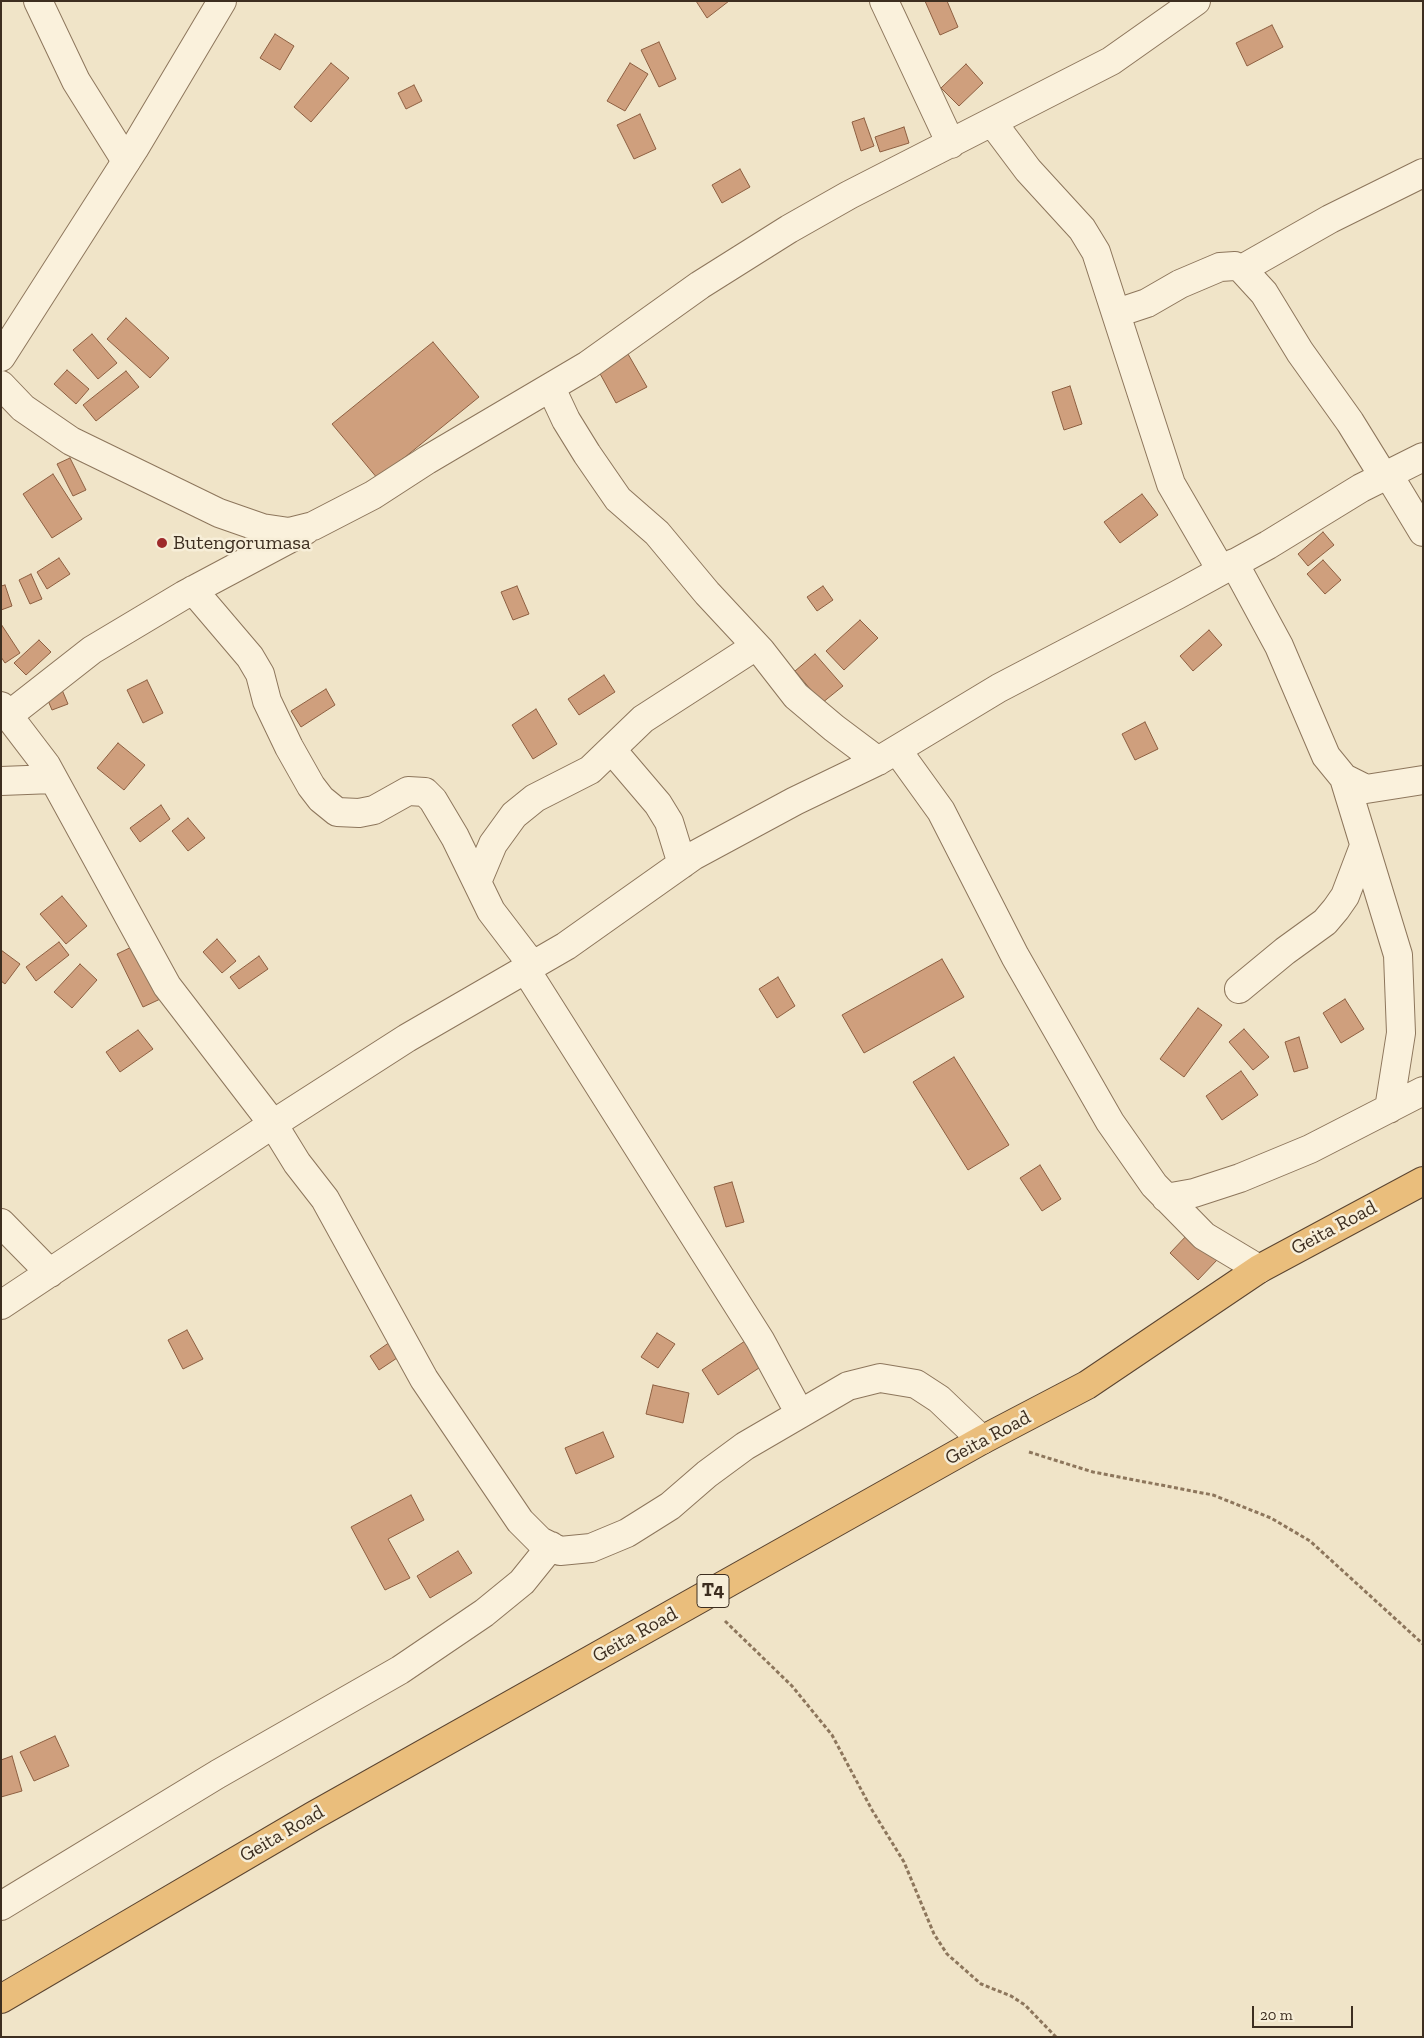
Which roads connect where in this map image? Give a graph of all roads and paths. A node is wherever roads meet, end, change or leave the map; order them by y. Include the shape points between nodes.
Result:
1 (38, 1) edge
2 (222, 1) edge
3 (884, 1) edge
4 (1196, 1) edge
5 (992, 122) junction
6 (951, 144) junction
7 (126, 161) junction
8 (1423, 173) edge
9 (1242, 269) junction
10 (1117, 313) junction
11 (1, 357) edge
12 (1, 385) edge
13 (551, 388) junction
14 (1423, 457) edge
15 (1386, 476) junction
16 (313, 526) junction
17 (1423, 532) edge
18 (1227, 567) junction
19 (193, 590) junction
20 (756, 646) junction
21 (5, 710) edge
22 (612, 750) junction
23 (888, 756) junction
24 (1344, 778) junction
25 (53, 779) junction
26 (1423, 780) edge
27 (1, 781) edge
28 (1364, 846) junction
29 (682, 864) junction
30 (477, 882) junction
31 (529, 968) junction
32 (1239, 990) dead end
33 (1423, 1092) edge
34 (1389, 1109) junction
35 (272, 1124) junction
36 (1423, 1181) edge
37 (1166, 1198) junction
38 (1, 1223) edge
39 (1259, 1269) junction
40 (50, 1272) junction
41 (1, 1305) edge
42 (800, 1414) junction
43 (988, 1437) junction
44 (551, 1546) junction
45 (702, 1598) junction
46 (1423, 1644) edge
47 (1, 1906) edge
48 (1, 1999) edge
49 (1056, 2037) edge

1 - 7 street via 76,82
2 - 7 street
3 - 6 street
4 - 5 street via 1111,61
5 - 6 street
5 - 10 street via 1028,170 1082,229 1096,252
6 - 13 street via 788,228
7 - 11 street
8 - 9 street via 1330,219
9 - 10 street via 1220,267 1147,303
9 - 15 street via 1264,293 1305,360
10 - 18 street via 1171,484
12 - 16 street via 23,408 71,441 219,513 262,528 289,532
13 - 16 street via 373,495
13 - 20 street via 566,420 618,499 658,533
14 - 15 street
15 - 17 street
15 - 18 street via 1360,488
16 - 19 street
18 - 23 street via 999,688
18 - 24 street via 1279,646 1326,756
19 - 21 street via 92,650
19 - 30 street via 250,657 289,747 321,799 337,812 359,813 374,810 408,791 425,792 438,808
20 - 22 street via 643,719
20 - 23 street via 796,696 834,728
21 - 25 street
22 - 29 street via 658,804 669,822
22 - 30 street via 590,770 535,798 514,815 493,844
23 - 29 street via 795,801
23 - 37 street via 941,811 1015,956 1110,1122
24 - 26 street via 1366,788
24 - 28 street
25 - 27 street
25 - 35 street via 167,986
28 - 32 street via 1345,896 1325,922
28 - 34 street via 1398,956 1401,1033
29 - 31 street via 566,946
30 - 31 street via 491,911
31 - 35 street via 407,1038
31 - 42 street via 760,1340
33 - 34 street
34 - 37 street via 1310,1149 1240,1178
35 - 40 street
35 - 44 street via 324,1199 424,1379 520,1521 540,1541
36 - 39 highway, Geita Road / T4
37 - 39 street via 1204,1236
38 - 40 street
39 - 43 highway, Geita Road / T4 via 1087,1386
40 - 41 street
42 - 43 street via 848,1386 880,1378 916,1384
42 - 44 street via 745,1446 670,1506 628,1533 591,1548 560,1551
43 - 45 highway, Geita Road / T4
43 - 46 path via 1076,1467 1213,1496 1271,1518 1310,1541
44 - 47 street via 522,1582 484,1613 400,1670 218,1774
45 - 48 highway, Geita Road / T4 via 312,1816
45 - 49 path via 792,1686 832,1735 904,1862 934,1934 947,1954 981,1984 1025,2005

